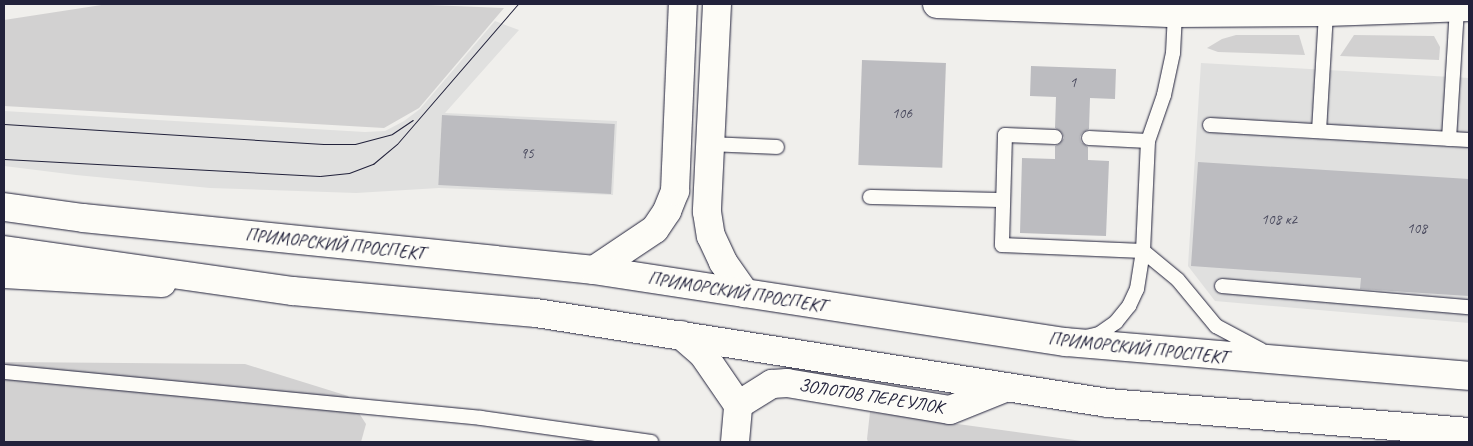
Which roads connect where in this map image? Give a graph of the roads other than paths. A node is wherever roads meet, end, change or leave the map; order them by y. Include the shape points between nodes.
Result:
1 (683, 4) edge
2 (717, 4) edge
3 (937, 4) edge
4 (1463, 8) edge
5 (1326, 12) junction
6 (1175, 13) junction
7 (1210, 125) dead end
8 (1319, 131) junction
9 (1055, 137) dead end
10 (1088, 138) dead end
11 (1449, 139) junction
12 (1469, 140) edge
13 (1148, 141) junction
14 (710, 144) junction
15 (777, 147) dead end
16 (870, 197) dead end
17 (1003, 200) junction
18 (4, 207) edge
19 (4, 250) edge
20 (1143, 251) junction
21 (594, 270) junction
22 (4, 274) edge
23 (1222, 286) dead end
24 (293, 291) junction
25 (745, 293) junction
26 (1469, 307) edge
27 (681, 336) junction
28 (1066, 342) junction
29 (1292, 363) junction
30 (4, 372) edge
31 (1469, 376) edge
32 (1007, 387) junction
33 (738, 405) junction
34 (1469, 432) edge
35 (651, 442) edge
36 (734, 442) edge

1 - 21 main road via 675,191 655,229
2 - 14 main road
3 - 6 main road
4 - 5 main road
4 - 11 lane
5 - 6 main road
5 - 8 lane
6 - 13 lane via 1171,62 1164,95
7 - 8 lane
8 - 11 lane
9 - 17 lane via 1005,135
10 - 13 lane
11 - 12 lane
13 - 20 lane
14 - 15 lane
14 - 25 main road via 707,212 711,236 722,262
16 - 17 lane
17 - 20 lane via 1002,245
18 - 21 main road, ПРИМОРСКИЙ ПРОСПЕКТ
19 - 24 main road
20 - 28 lane via 1137,289 1116,322 1099,334
20 - 29 lane via 1178,280 1216,326 1248,345
21 - 25 main road, ПРИМОРСКИЙ ПРОСПЕКТ
22 - 24 main road
23 - 26 lane
24 - 27 main road via 536,313
25 - 28 main road, ПРИМОРСКИЙ ПРОСПЕКТ
27 - 32 main road
27 - 33 main road via 703,354
28 - 29 main road, ПРИМОРСКИЙ ПРОСПЕКТ
29 - 31 main road, ПРИМОРСКИЙ ПРОСПЕКТ
30 - 35 lane via 481,418
32 - 33 main road, ЗОЛОТОВ ПЕРЕУЛОК via 950,410 787,383 772,384
32 - 34 main road via 1108,403
33 - 36 main road

